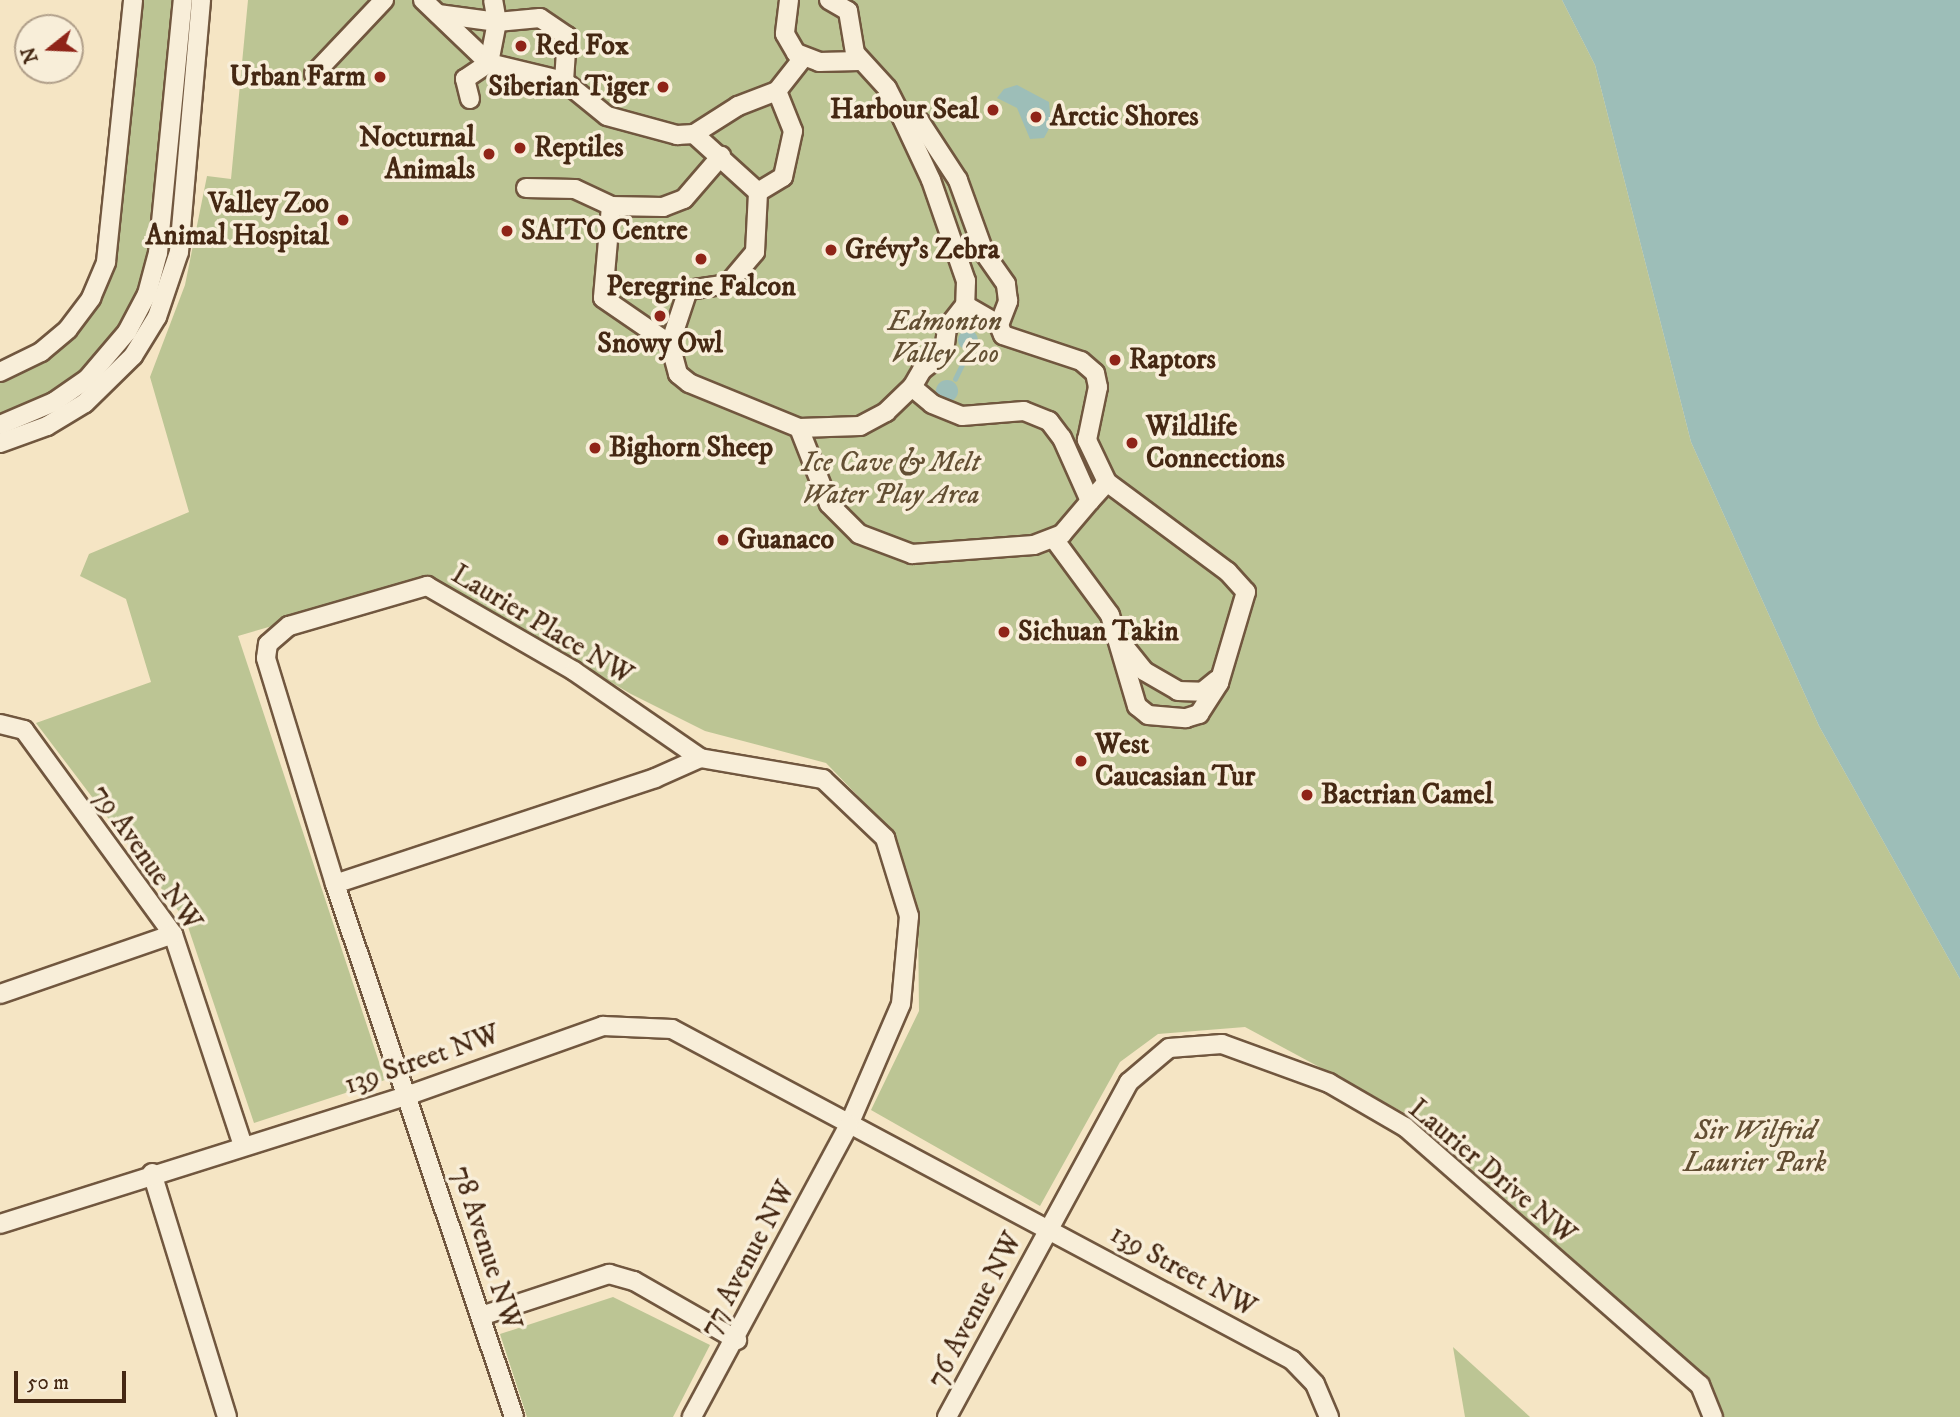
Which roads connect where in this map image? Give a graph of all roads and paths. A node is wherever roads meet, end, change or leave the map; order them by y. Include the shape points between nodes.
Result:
1 (133, 0) edge
2 (183, 0) edge
3 (201, 0) edge
4 (384, 0) edge
5 (423, 0) edge
6 (493, 0) edge
7 (789, 0) edge
8 (829, 0) edge
9 (438, 14) junction
10 (497, 22) junction
11 (803, 58) junction
12 (859, 61) junction
13 (489, 64) junction
14 (314, 74) dead end
15 (564, 81) junction
16 (777, 91) junction
17 (470, 99) dead end
18 (902, 118) junction
19 (694, 134) junction
20 (721, 156) junction
21 (526, 188) dead end
22 (758, 192) junction
23 (611, 206) junction
24 (970, 209) junction
25 (943, 216) junction
26 (965, 305) junction
27 (999, 325) junction
28 (670, 344) junction
29 (0, 372) edge
30 (912, 387) junction
31 (0, 425) edge
32 (799, 428) junction
33 (0, 443) edge
34 (1107, 482) junction
35 (1090, 501) junction
36 (1054, 539) junction
37 (1120, 640) junction
38 (1222, 675) junction
39 (0, 724) edge
40 (700, 758) junction
41 (335, 884) junction
42 (173, 934) junction
43 (0, 993) edge
44 (409, 1094) junction
45 (849, 1125) junction
46 (243, 1146) junction
47 (152, 1173) junction
48 (0, 1224) edge
49 (1049, 1228) junction
50 (481, 1316) junction
51 (737, 1340) junction
52 (227, 1417) edge
53 (514, 1417) edge
54 (692, 1417) edge
55 (947, 1417) edge
56 (1329, 1417) edge
57 (1713, 1417) edge

1 - 29 street via 110,243 103,271 68,329 27,361
2 - 31 street via 158,253 142,304 116,349 88,379 54,402
3 - 33 street via 178,252 157,317 133,356 85,403 47,426
4 - 14 street
5 - 9 street
6 - 10 street
7 - 11 street via 786,34
8 - 12 street via 844,6 851,17 852,45
9 - 10 street
9 - 13 street via 458,48
10 - 13 street
10 - 15 street via 540,18 567,36
11 - 12 street
11 - 16 street
12 - 18 street via 887,88
13 - 15 street via 523,79
13 - 17 street via 465,79
15 - 19 street via 607,116 677,135
16 - 19 street via 738,106
16 - 22 street via 793,131 783,177
18 - 24 street via 920,122 958,180
18 - 25 street
19 - 20 street
20 - 22 street
20 - 23 street via 677,204
21 - 23 street via 575,189
22 - 28 street via 755,252 728,284 688,290
23 - 28 street via 603,298
24 - 25 street
24 - 27 street via 984,251 1006,284 1009,301
25 - 26 street via 966,281
26 - 27 street
26 - 30 street via 949,324 944,353 922,370
27 - 34 street via 1009,339 1047,348 1092,368 1098,387 1087,440
28 - 32 street via 678,374 688,383
30 - 32 street via 886,412 860,426
30 - 35 street via 938,407 969,418 1016,410 1040,415 1062,438
32 - 36 street via 835,513 879,545 922,555 1034,545
34 - 35 street
34 - 38 street via 1228,572 1246,592
35 - 36 street
36 - 37 street via 1110,615
37 - 38 street via 1139,666 1178,691 1202,692
37 - 38 street via 1132,698 1148,715 1195,716
39 - 42 street, 79 Avenue NW via 23,730
40 - 41 street via 655,778
40 - 41 street, Laurier Place NW via 574,671 427,586 289,626 268,644 266,658
40 - 45 street, Laurier Place NW via 823,779 885,838 909,916 901,1004
41 - 44 street, Laurier Place NW
42 - 43 street
42 - 46 street, 79 Avenue NW
44 - 45 street, 139 Street NW via 603,1026 672,1029
44 - 46 street, 139 Street NW
44 - 50 street, 78 Avenue NW
45 - 49 street
45 - 51 street, 77 Avenue NW
46 - 47 street, 139 Street NW
47 - 48 street, 139 Street NW
47 - 52 street
49 - 55 street, 76 Avenue NW
49 - 56 street, 139 Street NW via 1292,1360 1315,1384
49 - 57 street, Laurier Drive NW via 1129,1082 1170,1048 1222,1044 1329,1083 1405,1127 1700,1385
50 - 51 street via 609,1274 634,1281
50 - 53 street, 78 Avenue NW
51 - 54 street, 77 Avenue NW

